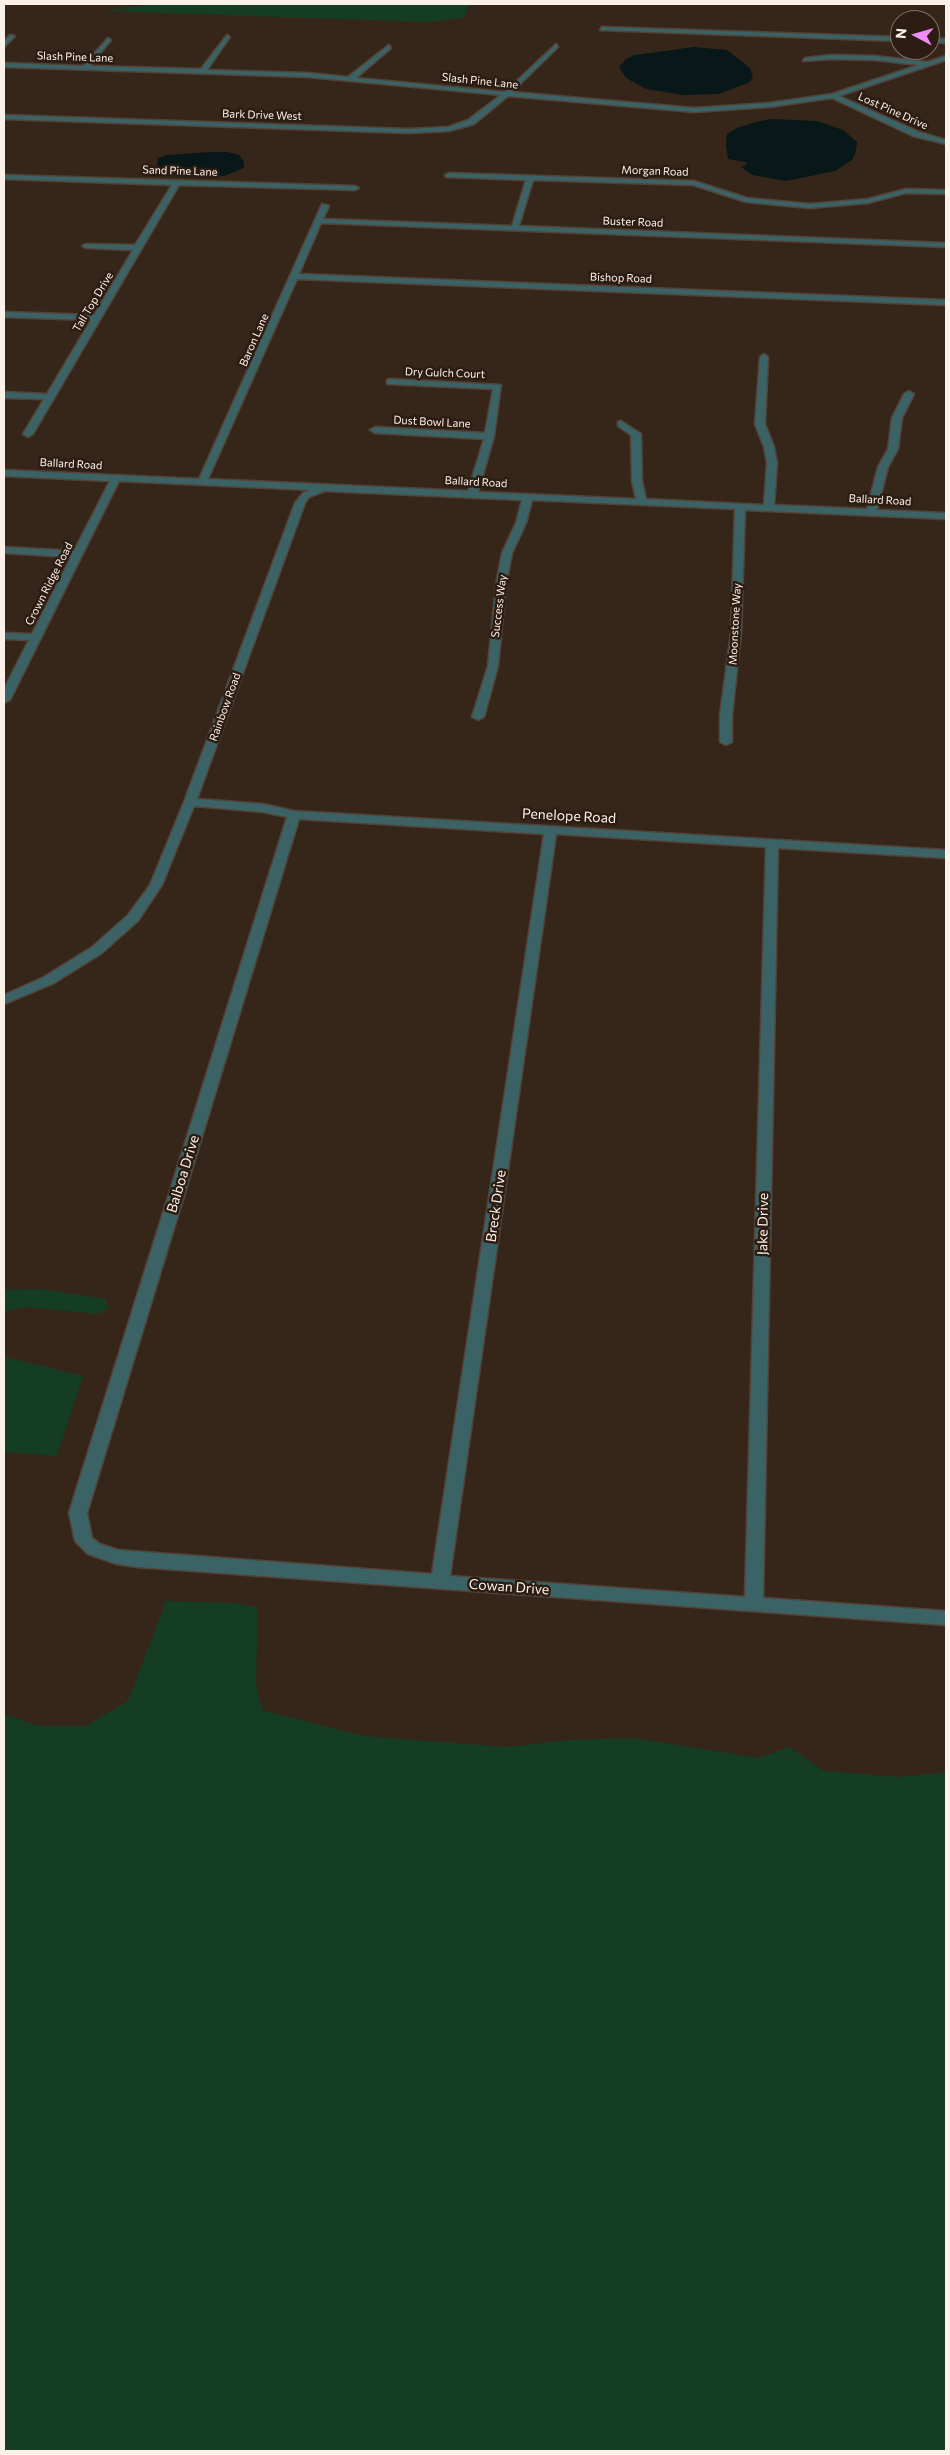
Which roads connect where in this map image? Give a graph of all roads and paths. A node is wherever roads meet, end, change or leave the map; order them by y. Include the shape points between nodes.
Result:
1 (602, 29) dead end
2 (12, 36) dead end
3 (226, 37) dead end
4 (890, 39) edge
5 (108, 40) dead end
6 (4, 45) edge
7 (556, 46) dead end
8 (389, 47) dead end
9 (946, 58) edge
10 (805, 60) dead end
11 (4, 65) edge
12 (928, 65) junction
13 (85, 67) junction
14 (203, 71) junction
15 (350, 78) junction
16 (508, 93) junction
17 (833, 96) junction
18 (4, 117) edge
19 (946, 142) edge
20 (449, 175) dead end
21 (4, 176) edge
22 (530, 178) junction
23 (177, 182) junction
24 (355, 188) dead end
25 (946, 192) edge
26 (325, 206) dead end
27 (319, 221) junction
28 (515, 228) junction
29 (946, 245) edge
30 (86, 246) dead end
31 (139, 248) junction
32 (294, 276) junction
33 (946, 303) edge
34 (4, 314) edge
35 (97, 318) junction
36 (764, 357) dead end
37 (390, 382) dead end
38 (4, 394) edge
39 (908, 394) dead end
40 (50, 397) junction
41 (621, 424) dead end
42 (375, 430) dead end
43 (28, 434) dead end
44 (489, 436) junction
45 (4, 473) edge
46 (116, 478) junction
47 (202, 482) junction
48 (330, 488) junction
49 (472, 494) junction
50 (528, 497) junction
51 (642, 502) junction
52 (740, 507) junction
53 (769, 508) junction
54 (871, 512) junction
55 (946, 516) edge
56 (4, 550) edge
57 (78, 554) junction
58 (4, 636) edge
59 (36, 637) junction
60 (4, 700) edge
61 (478, 717) dead end
62 (726, 742) dead end
63 (190, 802) junction
64 (294, 815) junction
65 (551, 830) junction
66 (772, 844) junction
67 (946, 854) edge
68 (4, 1000) edge
69 (82, 1534) joint
70 (440, 1582) junction
71 (754, 1604) junction
72 (946, 1618) edge

1 - 4 street
2 - 6 street
3 - 14 street
5 - 13 street
7 - 16 street, Bark Drive West
8 - 15 street
9 - 12 street, Slash Pine Lane
10 - 12 street via 874,58
11 - 13 street, Slash Pine Lane
12 - 17 street, Slash Pine Lane
13 - 14 street, Slash Pine Lane
14 - 15 street, Slash Pine Lane
15 - 16 street, Slash Pine Lane
16 - 17 street, Slash Pine Lane via 694,110 762,106
16 - 18 street, Bark Drive West via 464,125 426,131
17 - 19 street, Lost Pine Drive via 916,134
20 - 22 street, Morgan Road
21 - 23 street, Sand Pine Lane
22 - 25 street, Morgan Road via 694,183 746,200 810,206 868,201 906,191
22 - 28 street
23 - 24 street, Sand Pine Lane
23 - 31 street, Tall Top Drive
26 - 27 street, Baron Lane
27 - 28 street, Buster Road
27 - 32 street, Baron Lane
28 - 29 street, Buster Road
30 - 31 street
31 - 35 street, Tall Top Drive
32 - 33 street, Bishop Road
32 - 47 street, Baron Lane
34 - 35 street
35 - 40 street, Tall Top Drive
36 - 53 street via 760,424 772,463
37 - 44 street, Dry Gulch Court via 498,387
38 - 40 street
39 - 54 street
40 - 43 street, Tall Top Drive
41 - 51 street via 636,434 637,481
42 - 44 street, Dust Bowl Lane
44 - 49 street
45 - 46 street, Ballard Road
46 - 47 street, Ballard Road
46 - 57 street, Crown Ridge Road
47 - 48 street, Ballard Road
48 - 49 street, Ballard Road
48 - 63 street, Rainbow Road via 306,496 300,503
49 - 50 street, Ballard Road
50 - 51 street, Ballard Road
50 - 61 street, Success Way via 521,524 506,553 493,666
51 - 52 street, Ballard Road
52 - 53 street, Ballard Road
52 - 62 street, Moonstone Way via 736,633
53 - 54 street, Ballard Road
54 - 55 street, Ballard Road
56 - 57 street
57 - 59 street, Crown Ridge Road
58 - 59 street
59 - 60 street, Crown Ridge Road
63 - 64 street, Penelope Road via 263,808
63 - 68 street, Rainbow Road via 156,885 133,918 74,965
64 - 65 street, Penelope Road
64 - 69 street, Balboa Drive via 78,1513
65 - 66 street, Penelope Road
65 - 70 street, Breck Drive
66 - 67 street, Penelope Road
66 - 71 street, Jake Drive
69 - 70 street, Cowan Drive via 84,1541 94,1549 137,1560
70 - 71 street, Cowan Drive
71 - 72 street, Cowan Drive

